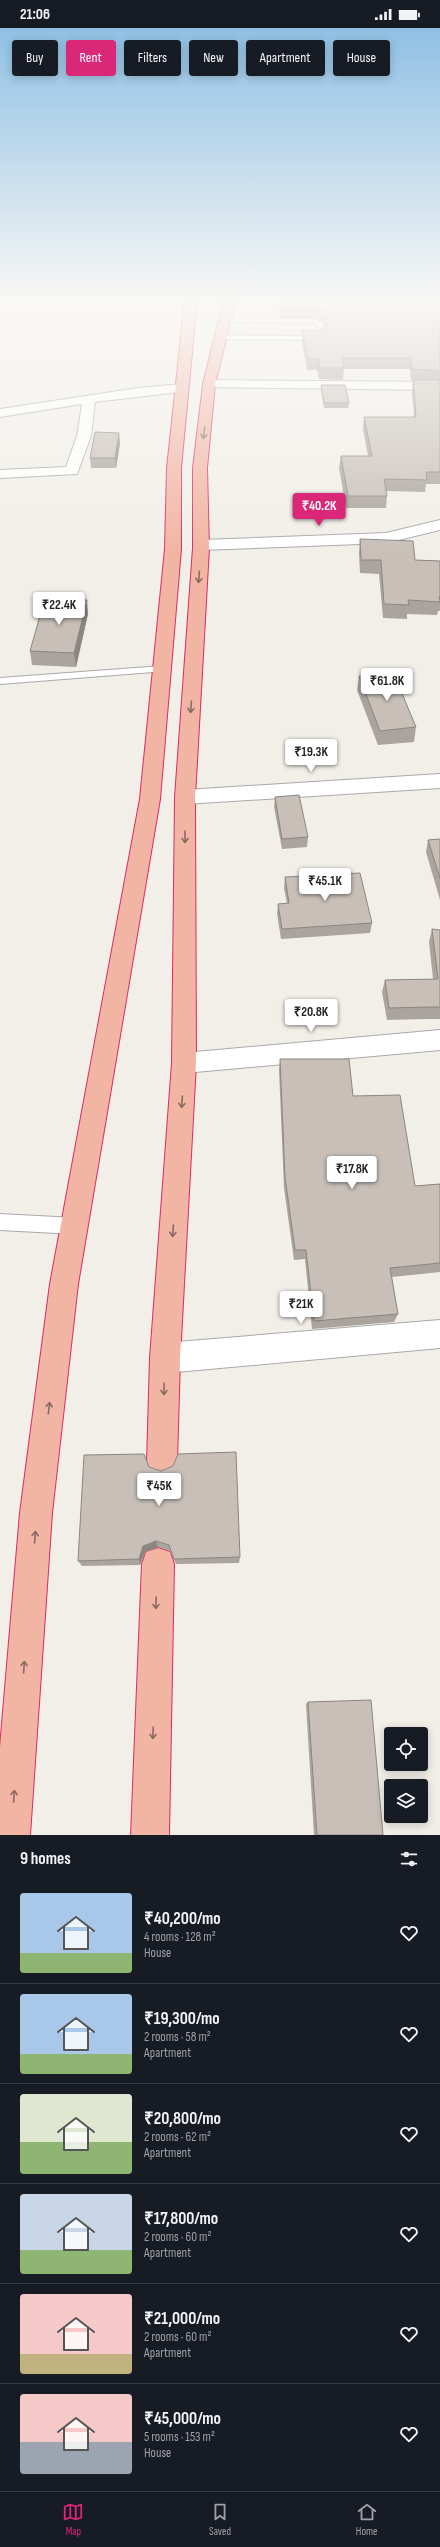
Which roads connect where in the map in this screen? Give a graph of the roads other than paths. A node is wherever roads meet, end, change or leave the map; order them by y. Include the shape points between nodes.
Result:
1 (182, 383) edge
2 (209, 384) joint
3 (440, 386) edge
4 (182, 388) junction
5 (89, 400) junction
6 (0, 413) edge
7 (0, 474) edge
8 (440, 525) edge
9 (201, 545) junction
10 (162, 668) junction
11 (0, 681) edge
12 (440, 781) edge
13 (185, 797) junction
14 (440, 1040) edge
15 (184, 1063) junction
16 (0, 1222) edge
17 (75, 1226) junction
18 (440, 1334) edge
19 (165, 1358) junction
20 (162, 1462) dead end
21 (158, 1564) dead end
22 (11, 1835) edge
23 (150, 1835) edge

1 - 4 highway
2 - 3 street
2 -> 9 highway via 200,468
4 - 5 street
4 - 10 highway via 174,468 173,549
5 - 6 street
5 - 7 street via 84,436 72,471
8 - 9 street via 386,538
9 -> 13 highway
10 - 11 lane
10 - 17 highway via 150,799
12 - 13 street
13 -> 15 highway
14 - 15 street
15 -> 19 highway
16 - 17 lane
22 -> 17 highway via 36,1513 64,1284
18 - 19 street
19 -> 20 highway
21 -> 23 highway

